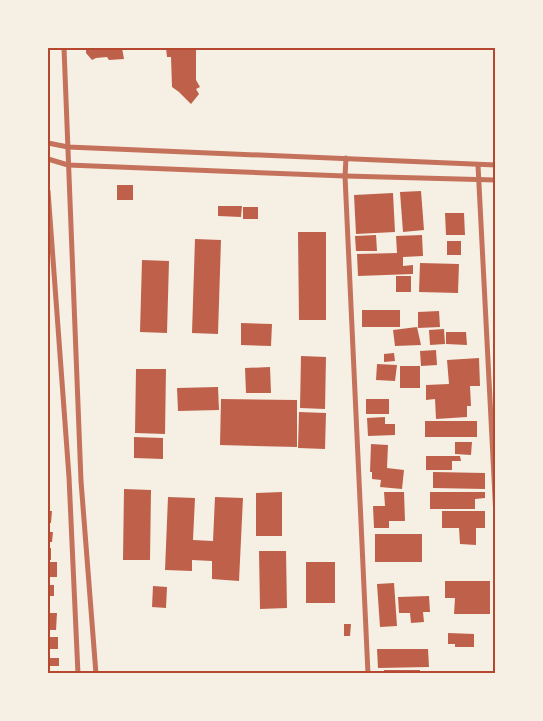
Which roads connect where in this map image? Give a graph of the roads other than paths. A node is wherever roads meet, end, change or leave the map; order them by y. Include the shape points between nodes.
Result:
1 (64, 48) edge
2 (48, 142) edge
3 (68, 147) junction
4 (346, 158) junction
5 (48, 160) edge
6 (68, 165) junction
7 (478, 165) junction
8 (496, 166) edge
9 (345, 176) junction
10 (478, 179) junction
11 (496, 180) edge
12 (48, 191) edge
13 (496, 517) edge
14 (78, 674) edge
15 (96, 674) edge
16 (368, 674) edge

1 - 3 street
2 - 3 street
3 - 4 street
3 - 6 street
4 - 7 street
4 - 9 street
5 - 6 street
6 - 9 street
6 - 15 street via 81,481
7 - 8 street
7 - 10 street
9 - 10 street
9 - 16 street
10 - 11 street
10 - 13 street
12 - 14 street via 68,468

